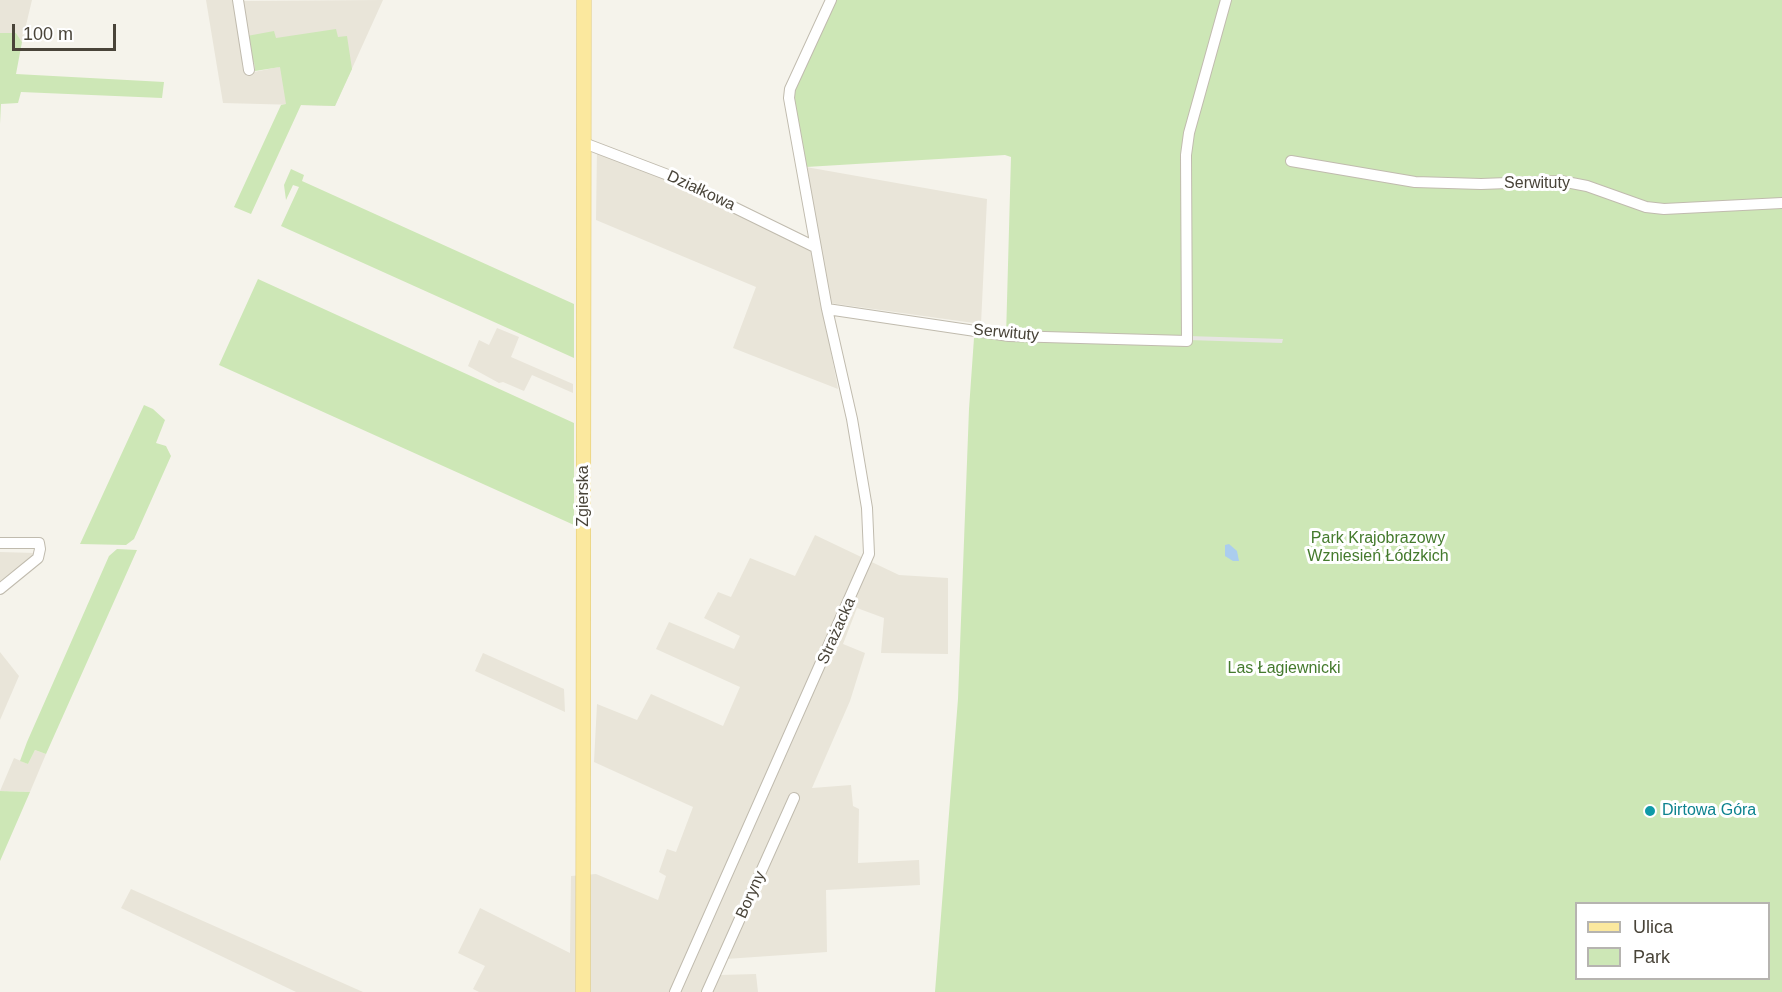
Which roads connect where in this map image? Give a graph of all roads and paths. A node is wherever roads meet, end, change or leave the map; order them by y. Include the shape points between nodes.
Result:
1 (238, 0) edge
2 (584, 0) edge
3 (831, 0) edge
4 (1226, 0) edge
5 (249, 70) dead end
6 (584, 143) junction
7 (1291, 161) dead end
8 (1782, 203) edge
9 (815, 247) junction
10 (826, 309) junction
11 (0, 543) edge
12 (0, 589) edge
13 (794, 798) dead end
14 (583, 992) edge
15 (675, 992) edge
16 (707, 992) edge

1 - 5 street
2 - 6 main road, Zgierska
3 - 9 street, Strażacka via 789,94
4 - 10 street, Serwituty via 1186,155 1187,341 1009,336
6 - 9 street, Działkowa via 668,175
6 - 14 main road, Zgierska
7 - 8 street, Serwituty via 1415,182 1561,181 1664,209
9 - 10 street, Strażacka
10 - 15 street, Strażacka via 854,430 868,519 869,554
11 - 12 street via 39,543 40,549 38,558
13 - 16 street, Boryny

